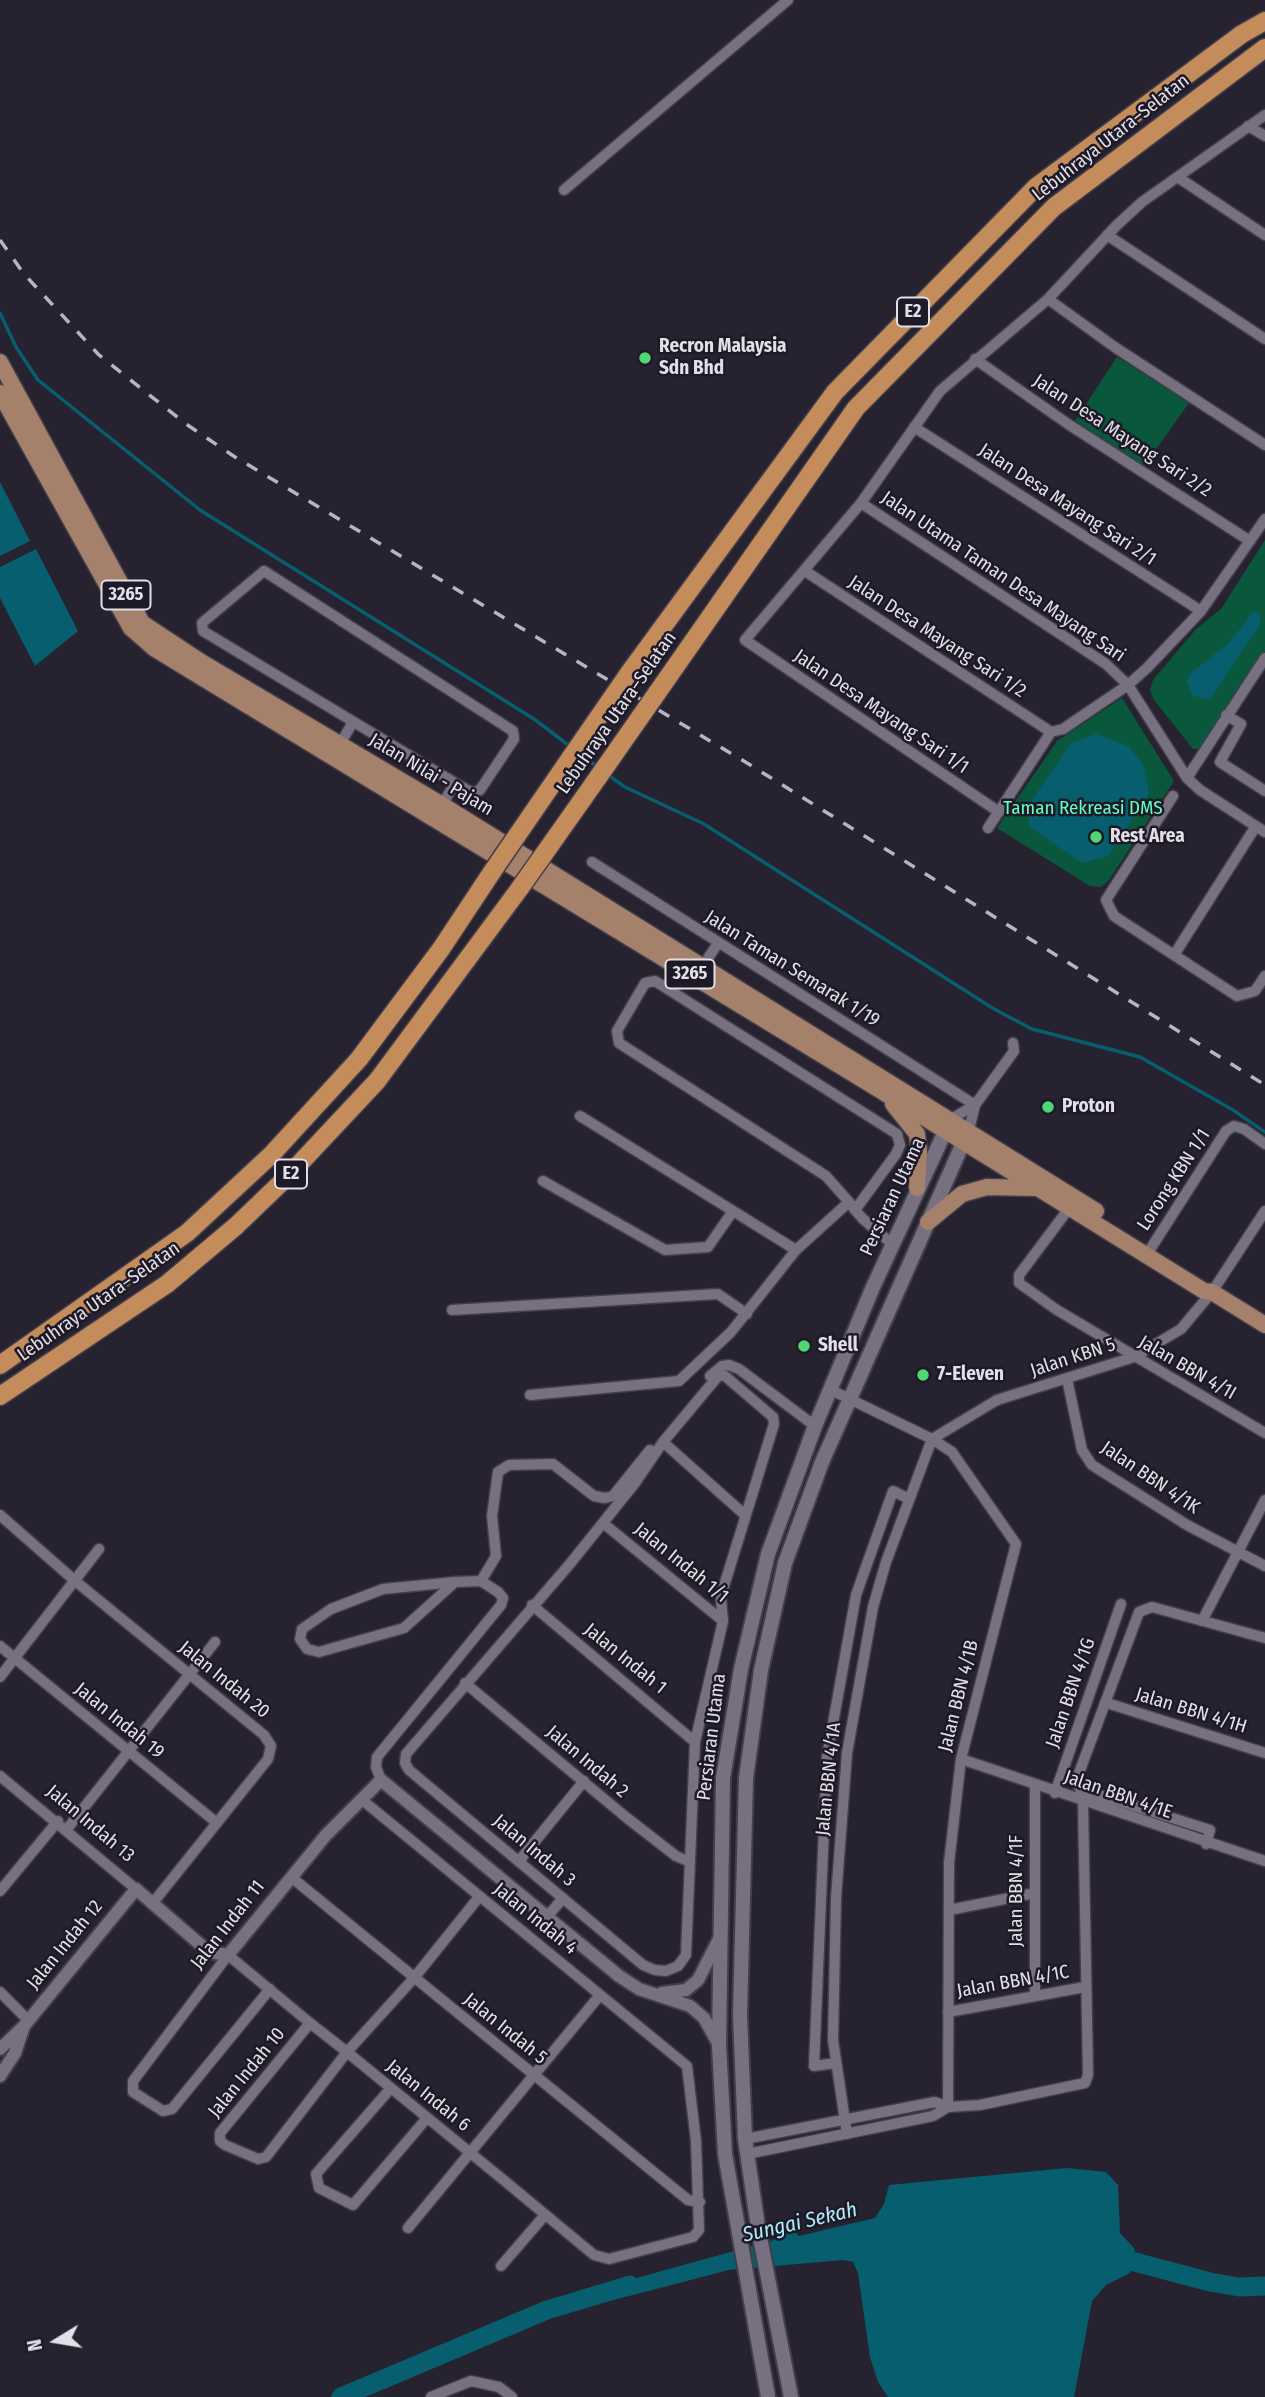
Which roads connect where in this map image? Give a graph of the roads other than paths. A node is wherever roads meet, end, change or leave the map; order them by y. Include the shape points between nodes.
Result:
1 (788, 0) edge
2 (1265, 21) edge
3 (1265, 48) edge
4 (1265, 115) edge
5 (1248, 126) junction
6 (1265, 136) edge
7 (1179, 177) junction
8 (564, 190) dead end
9 (1107, 235) junction
10 (1265, 235) edge
11 (1048, 299) junction
12 (1265, 339) edge
13 (975, 359) junction
14 (0, 362) edge
15 (0, 393) edge
16 (914, 428) junction
17 (1265, 444) edge
18 (861, 503) junction
19 (1265, 519) edge
20 (1250, 541) junction
21 (805, 571) junction
22 (1202, 611) junction
23 (1265, 658) edge
24 (1255, 673) junction
25 (1265, 680) edge
26 (1128, 685) junction
27 (1226, 715) junction
28 (353, 722) junction
29 (1051, 732) junction
30 (336, 751) junction
31 (1187, 778) junction
32 (455, 783) junction
33 (1265, 791) edge
34 (1173, 796) dead end
35 (442, 805) junction
36 (999, 812) junction
37 (988, 828) dead end
38 (1260, 829) edge
39 (592, 862) dead end
40 (718, 943) junction
41 (1174, 955) junction
42 (703, 966) junction
43 (1265, 976) edge
44 (1013, 1043) dead end
45 (878, 1088) junction
46 (975, 1105) junction
47 (580, 1116) dead end
48 (948, 1125) junction
49 (967, 1136) junction
50 (1265, 1144) edge
51 (543, 1181) dead end
52 (917, 1188) junction
53 (1039, 1188) junction
54 (852, 1206) junction
55 (1070, 1208) junction
56 (733, 1211) junction
57 (1265, 1211) edge
58 (929, 1222) junction
59 (891, 1243) junction
60 (1151, 1248) junction
61 (796, 1250) junction
62 (1212, 1292) junction
63 (452, 1310) dead end
64 (747, 1314) junction
65 (1265, 1325) edge
66 (1134, 1357) junction
67 (0, 1365) edge
68 (1067, 1379) junction
69 (831, 1390) junction
70 (530, 1395) dead end
71 (0, 1396) edge
72 (850, 1399) junction
73 (815, 1426) junction
74 (1265, 1433) edge
75 (932, 1438) junction
76 (663, 1442) junction
77 (909, 1499) junction
78 (1265, 1500) edge
79 (0, 1515) edge
80 (745, 1515) junction
81 (603, 1523) junction
82 (99, 1549) dead end
83 (1237, 1551) junction
84 (1265, 1566) edge
85 (74, 1580) junction
86 (481, 1581) junction
87 (455, 1582) junction
88 (1121, 1604) dead end
89 (532, 1605) junction
90 (723, 1620) junction
91 (1202, 1621) junction
92 (1265, 1638) edge
93 (215, 1642) dead end
94 (0, 1646) edge
95 (847, 1646) junction
96 (865, 1650) junction
97 (15, 1660) junction
98 (191, 1675) junction
99 (0, 1677) edge
100 (465, 1683) junction
101 (1107, 1703) junction
102 (695, 1742) junction
103 (130, 1752) junction
104 (1265, 1753) edge
105 (961, 1759) junction
106 (0, 1776) edge
107 (381, 1780) junction
108 (584, 1781) junction
109 (1035, 1786) junction
110 (1055, 1793) junction
111 (362, 1800) junction
112 (1083, 1802) junction
113 (58, 1821) junction
114 (216, 1823) junction
115 (67, 1829) junction
116 (1206, 1844) junction
117 (519, 1861) junction
118 (1265, 1861) edge
119 (691, 1862) junction
120 (291, 1877) junction
121 (136, 1889) junction
122 (0, 1891) edge
123 (1035, 1893) junction
124 (479, 1897) junction
125 (563, 1898) junction
126 (152, 1904) junction
127 (949, 1910) junction
128 (546, 1918) junction
129 (719, 1938) junction
130 (228, 1955) junction
131 (643, 1965) joint
132 (414, 1978) junction
133 (1085, 1987) junction
134 (270, 1989) junction
135 (0, 1992) edge
136 (658, 1993) junction
137 (600, 1995) junction
138 (1035, 1995) junction
139 (948, 2012) junction
140 (26, 2023) junction
141 (310, 2023) junction
142 (1, 2043) edge
143 (719, 2045) junction
144 (347, 2052) junction
145 (15, 2053) junction
146 (835, 2063) junction
147 (1, 2071) edge
148 (535, 2076) junction
149 (391, 2088) junction
150 (948, 2107) junction
151 (427, 2118) junction
152 (844, 2119) junction
153 (847, 2134) junction
154 (746, 2147) junction
155 (470, 2153) junction
156 (700, 2202) junction
157 (545, 2215) junction
158 (408, 2228) dead end
159 (501, 2266) dead end
160 (431, 2397) edge
161 (512, 2397) edge
162 (768, 2397) edge
163 (791, 2397) edge

1 - 8 street
2 - 67 highway, Lebuhraya Utara–Selatan / E2, bridge via 1036,187 835,392 629,673 441,949 359,1059 271,1155 187,1233
3 - 71 highway, Lebuhraya Utara–Selatan / E2, bridge via 1054,207 856,408 520,888 377,1081 287,1177 167,1284
4 - 5 street
5 - 6 street
5 - 7 street
7 - 9 street via 1142,202
7 - 10 street
9 - 11 street
9 - 12 street
11 - 13 street
11 - 17 street
13 - 16 street via 940,391
13 - 20 street, Jalan Desa Mayang Sari 2/2
14 - 30 main road, Jalan Nilai - Pajam / 3265 via 142,623
15 - 30 main road, Jalan Nilai - Pajam / 3265 via 131,628 175,662
16 - 18 street
16 - 22 street, Jalan Desa Mayang Sari 2/1
18 - 21 street
18 - 26 street, Jalan Utama Taman Desa Mayang Sari via 1106,664
19 - 20 street
20 - 22 street
21 - 29 street, Jalan Desa Mayang Sari 1/2
21 - 36 street, Jalan Desa Mayang Sari 1/1 via 745,640
22 - 26 street
23 - 24 street
24 - 25 street
24 - 27 street
26 - 29 street via 1063,729
26 - 31 street, Jalan Utama Taman Desa Mayang Sari
27 - 31 street
27 - 33 street via 1241,724 1220,762
28 - 30 street
28 - 32 street
28 - 32 street via 203,631 202,623 258,574 270,573 513,731 514,739 480,790 473,793
29 - 36 street
30 - 35 main road, Jalan Nilai - Pajam / 3265
30 - 45 main road, Jalan Nilai - Pajam / 3265
31 - 38 street, Jalan Utama Taman Desa Mayang Sari
32 - 35 street
34 - 41 street via 1106,900 1114,916
35 - 42 main road, Jalan Nilai - Pajam / 3265
36 - 37 street
38 - 41 street
39 - 40 street, Jalan Taman Semarak 1/19
40 - 42 street
40 - 46 street, Jalan Taman Semarak 1/19
41 - 43 street via 1237,996 1255,992
42 - 48 main road, Jalan Nilai - Pajam / 3265
44 - 46 street via 1014,1051
45 - 48 main road, Jalan Nilai - Pajam / 3265
45 - 52 main road via 916,1134
46 - 48 street
46 - 49 street
47 - 56 street
48 - 49 main road, 3265
48 - 52 main road, Persiaran Utama
49 - 53 main road, 3265
49 - 58 main road, Persiaran Utama
49 - 60 main road, 3265
50 - 60 street, Lorong KBN 1/1 via 1244,1129 1234,1126 1226,1131
51 - 56 street via 665,1250 708,1247
52 - 59 main road, Persiaran Utama
53 - 55 main road, 3265
53 - 58 main road via 987,1187 962,1194
54 - 54 street via 826,1176 619,1043 617,1031 645,983 655,981 897,1134 900,1144 895,1154
54 - 59 street
54 - 61 street
55 - 62 main road, 3265 via 1204,1292
55 - 66 street, Jalan BBN 4/1I via 1019,1275 1018,1283
56 - 61 street
57 - 62 street, Jalan KBN 5
58 - 72 main road, Persiaran Utama
59 - 69 main road, Persiaran Utama
60 - 62 main road, 3265 via 1208,1284
61 - 64 street
62 - 65 main road, 3265
62 - 66 street, Jalan KBN 5 via 1181,1329
63 - 64 street via 718,1294
64 - 70 street via 679,1381
66 - 68 street, Jalan KBN 5
66 - 74 street, Jalan BBN 4/1I
68 - 75 street, Jalan KBN 5 via 997,1400
68 - 83 street, Jalan BBN 4/1K via 1082,1450 1092,1465
69 - 72 street, Jalan BBN 4/1B
69 - 73 main road, Persiaran Utama
72 - 75 street, Jalan BBN 4/1B
72 - 154 main road, Persiaran Utama via 785,1563 755,1711 746,1778 740,2015
73 - 86 street via 738,1369 722,1366 613,1496 594,1496 553,1464 519,1464 498,1472 492,1516 496,1556
73 - 129 main road, Persiaran Utama via 768,1554 740,1669 723,1778
75 - 77 street, Jalan BBN 4/1A
75 - 105 street, Jalan BBN 4/1B via 952,1452 1016,1544
76 - 80 street
76 - 80 street via 719,1375 726,1376 772,1417 774,1424
76 - 81 street
77 - 95 street via 893,1492 856,1595
77 - 96 street, Jalan BBN 4/1A via 886,1562
78 - 83 street
79 - 85 street, Jalan Indah 20
80 - 90 street via 721,1599
81 - 89 street
81 - 90 street, Jalan Indah 1/1
82 - 85 street
83 - 84 street, Jalan BBN 4/1K
83 - 91 street
85 - 97 street
85 - 98 street, Jalan Indah 20
86 - 87 street
86 - 107 street via 499,1592 501,1605 377,1758
87 - 87 street via 404,1628 318,1652 307,1649 300,1639 302,1629 331,1609 373,1593
88 - 110 street, Jalan BBN 4/1G
89 - 100 street
89 - 102 street, Jalan Indah 1
90 - 102 street, Jalan Indah 1/1
91 - 92 street
91 - 101 street via 1152,1607 1139,1612
93 - 98 street
94 - 97 street, Jalan Indah 19
95 - 96 street
95 - 146 street via 827,1757 814,2066
96 - 146 street, Jalan BBN 4/1A via 841,1819
97 - 99 street
97 - 103 street, Jalan Indah 19
98 - 103 street
98 - 114 street, Jalan Indah 20 via 264,1735 271,1746 268,1759
100 - 108 street, Jalan Indah 2
100 - 117 street, Jalan Indah 3 via 406,1754 405,1763
101 - 104 street, Jalan BBN 4/1H
101 - 116 street via 1076,1785 1210,1830
102 - 119 street, Jalan Indah 1/1
103 - 114 street, Jalan Indah 19
103 - 115 street
105 - 109 street, Jalan BBN 4/1E
105 - 127 street, Jalan BBN 4/1B
106 - 113 street, Jalan Indah 13
107 - 111 street, Jalan Indah 11
107 - 128 street
108 - 117 street
108 - 119 street, Jalan Indah 2 via 676,1856
109 - 110 street, Jalan BBN 4/1E
109 - 123 street, Jalan BBN 4/1F
110 - 112 street, Jalan BBN 4/1E
111 - 120 street, Jalan Indah 11
111 - 124 street, Jalan Indah 4
112 - 116 street, Jalan BBN 4/1E
112 - 133 street
113 - 115 street, Jalan Indah 13
113 - 122 street
114 - 126 street, Jalan Indah 20
115 - 121 street, Jalan Indah 13
116 - 118 street, Jalan BBN 4/1E
117 - 125 street, Jalan Indah 3
119 - 131 street, Jalan Indah 1/1 via 685,1955 678,1966 666,1971
120 - 130 street, Jalan Indah 11
120 - 132 street, Jalan Indah 5
121 - 126 street, Jalan Indah 13
121 - 140 street, Jalan Indah 12
123 - 127 street
123 - 138 street, Jalan BBN 4/1F
124 - 132 street
124 - 137 street, Jalan Indah 4
125 - 128 street
125 - 131 street, Jalan Indah 3
126 - 130 street, Jalan Indah 13 via 209,1952
127 - 139 street, Jalan BBN 4/1B
128 - 136 street via 619,1976 639,1989
129 - 136 street via 698,1980 686,1990
129 - 143 main road, Persiaran Utama
130 - 134 street, Jalan Indah 6
130 - 134 street, Jalan Indah 11 via 133,2081 133,2092 163,2111 172,2109
132 - 144 street
132 - 148 street, Jalan Indah 5
133 - 138 street, Jalan BBN 4/1C
133 - 150 street via 1085,2083
134 - 141 street, Jalan Indah 6
135 - 140 street
136 - 143 street via 690,2006 704,2018
137 - 148 street
137 - 156 street, Jalan Indah 4 via 687,2066
138 - 139 street, Jalan BBN 4/1C
139 - 150 street, Jalan BBN 4/1B
140 - 142 street, Jalan Indah 12
140 - 145 street, Jalan Indah 12
141 - 144 street, Jalan Indah 6
141 - 144 street, Jalan Indah 10 via 220,2133 225,2145 258,2159 266,2157
142 - 145 street
143 - 162 main road, Persiaran Utama via 725,2154
144 - 149 street, Jalan Indah 6
145 - 147 street, Jalan Indah 12
146 - 152 street, Jalan BBN 4/1A
148 - 155 street
148 - 156 street, Jalan Indah 5 via 688,2200
149 - 151 street, Jalan Indah 6
149 - 151 street via 316,2174 319,2188 347,2205 358,2202
150 - 152 street via 935,2102
150 - 153 street via 933,2116
151 - 155 street, Jalan Indah 6
152 - 153 street, Jalan BBN 4/1A
152 - 154 street
153 - 154 street
154 - 163 main road, Persiaran Utama
155 - 157 street, Jalan Indah 6
155 - 158 street
156 - 157 street, Jalan Indah 6 via 699,2230 693,2237 609,2259 594,2255
157 - 159 street
160 - 161 street via 471,2381 499,2387

